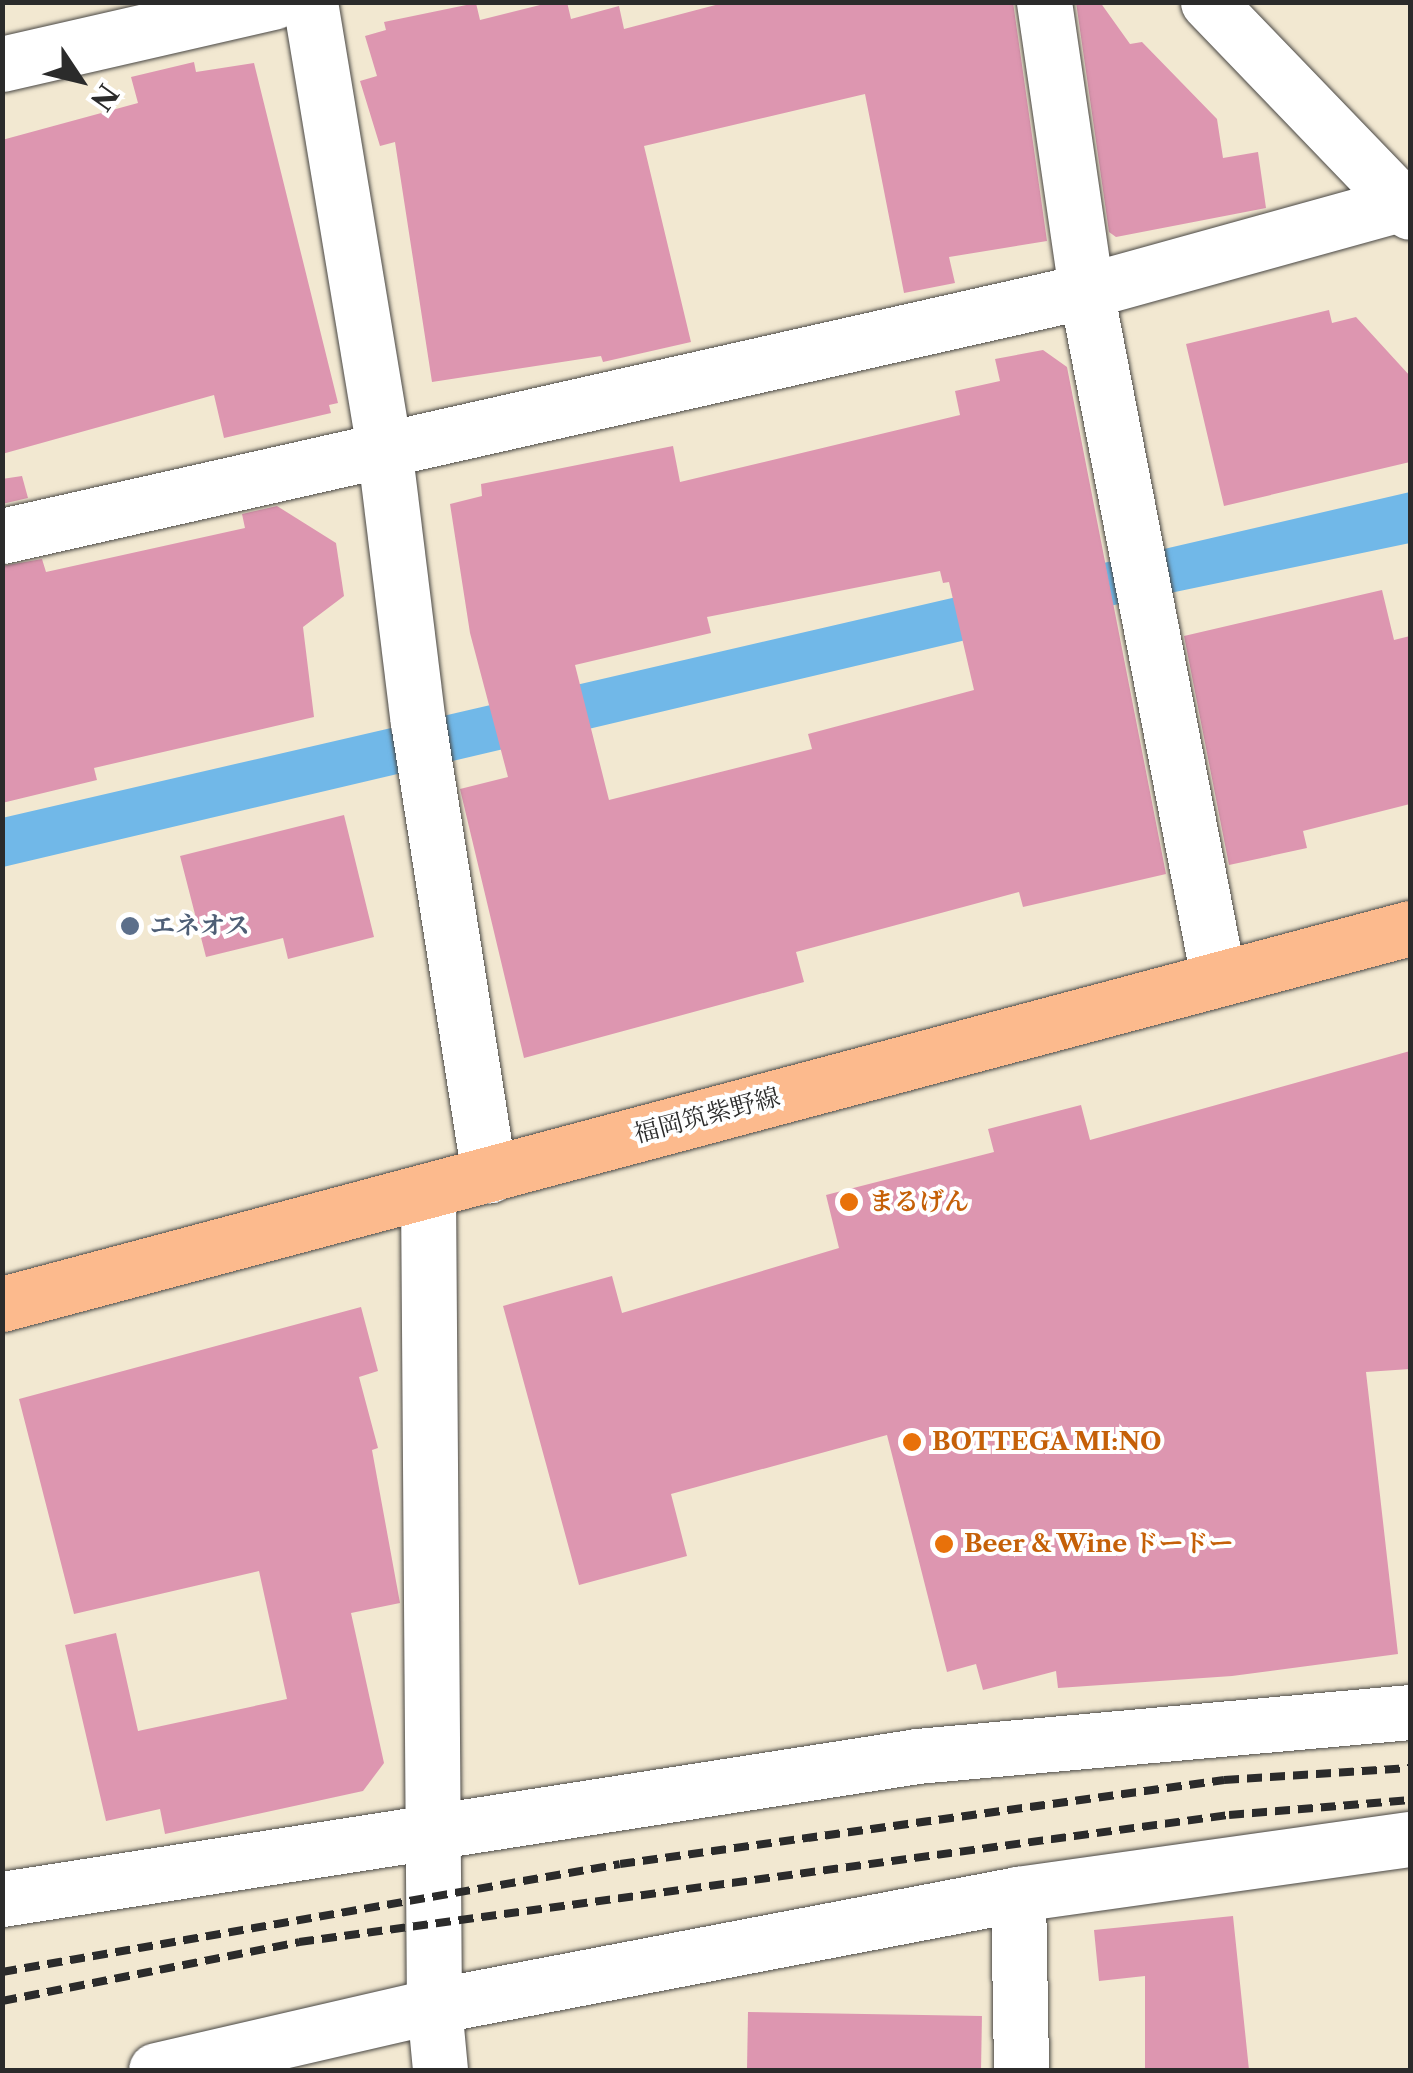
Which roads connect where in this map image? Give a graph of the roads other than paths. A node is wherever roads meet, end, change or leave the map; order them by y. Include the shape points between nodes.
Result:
1 (274, 2) edge
2 (310, 2) edge
3 (1044, 2) edge
4 (1208, 2) edge
5 (2, 64) edge
6 (1408, 205) edge
7 (1086, 291) junction
8 (384, 446) junction
9 (2, 536) edge
10 (1410, 928) edge
11 (1218, 977) junction
12 (489, 1175) junction
13 (428, 1191) junction
14 (2, 1304) edge
15 (1410, 1712) edge
16 (432, 1828) junction
17 (1410, 1839) edge
18 (1018, 1894) junction
19 (2, 1899) edge
20 (434, 2006) junction
21 (156, 2070) edge
22 (440, 2070) edge
23 (1021, 2070) edge

1 - 5 street
2 - 8 street
3 - 7 street
4 - 6 street
6 - 7 street
7 - 8 street
7 - 11 street
8 - 9 street
8 - 12 street via 422,746
10 - 11 main road, 福岡筑紫野線
11 - 12 main road, 福岡筑紫野線
12 - 13 main road, 福岡筑紫野線
13 - 14 main road, 福岡筑紫野線
13 - 16 street
15 - 16 street via 916,1756
16 - 19 street
16 - 20 street
17 - 18 street
18 - 20 street
18 - 23 street
20 - 21 street
20 - 22 street

